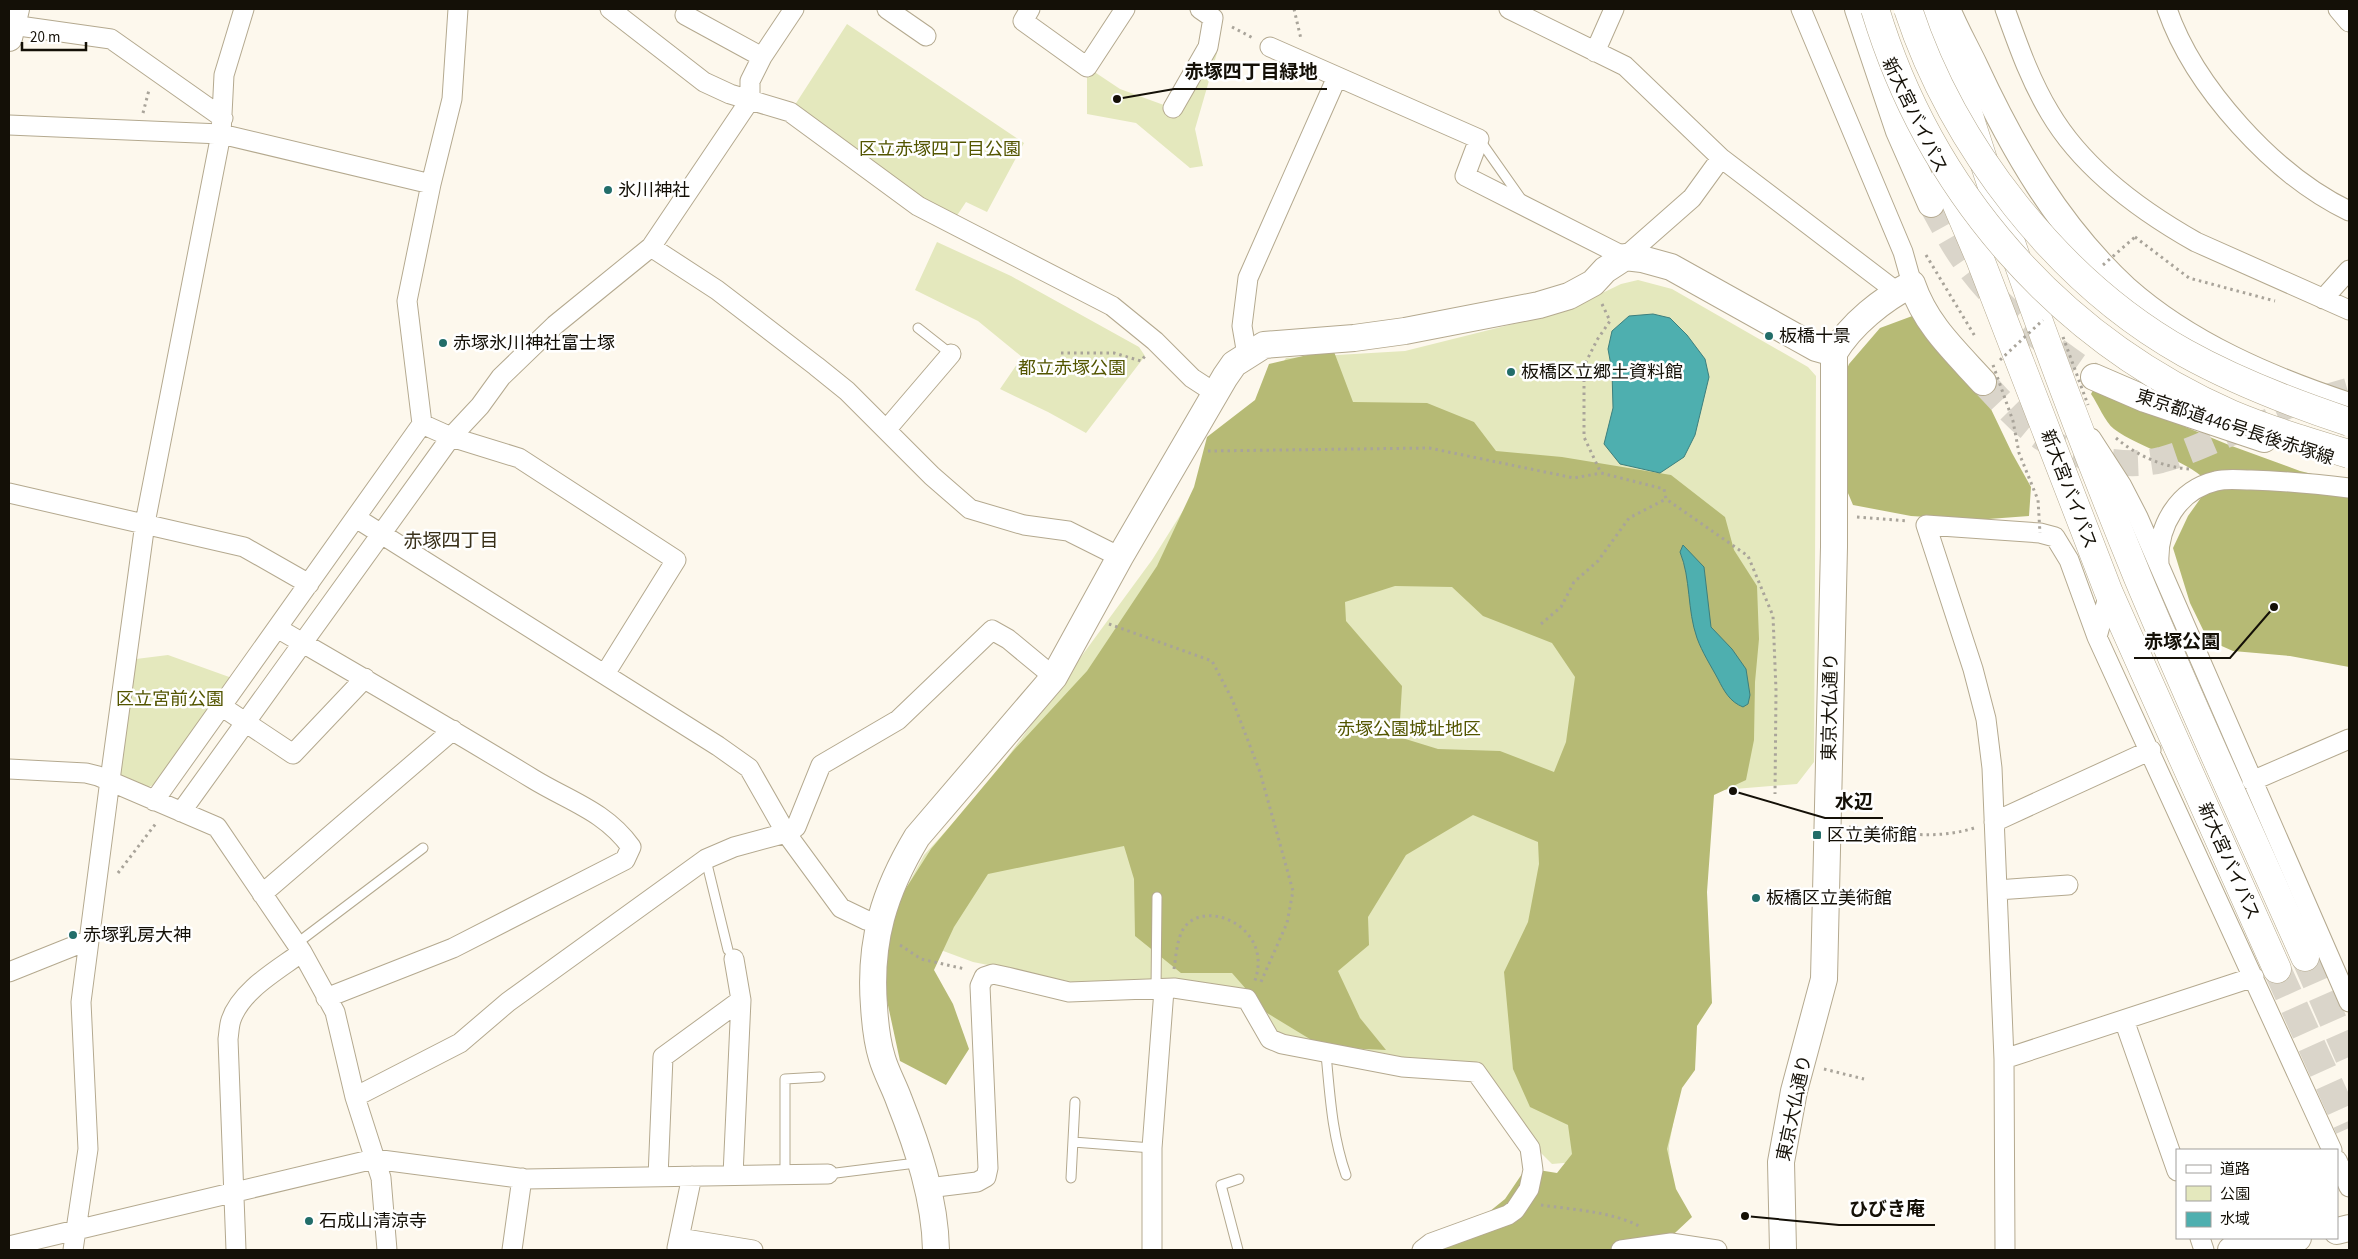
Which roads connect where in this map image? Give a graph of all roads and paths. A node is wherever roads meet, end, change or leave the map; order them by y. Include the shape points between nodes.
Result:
1 (244, 9) edge
2 (458, 9) edge
3 (610, 9) edge
4 (794, 9) edge
5 (887, 9) edge
6 (1030, 9) edge
7 (1125, 9) edge
8 (1294, 9) edge
9 (1509, 9) edge
10 (1614, 9) edge
11 (1802, 9) edge
12 (1858, 9) edge
13 (1865, 9) edge
14 (1876, 9) edge
15 (1908, 9) edge
16 (1937, 9) edge
17 (1948, 9) edge
18 (2005, 9) edge
19 (2167, 9) edge
20 (2338, 9) edge
21 (1207, 13) edge
22 (685, 15) dead end
23 (2349, 22) edge
24 (12, 24) edge
25 (926, 36) dead end
26 (1302, 44) dead end
27 (1270, 47) joint
28 (1595, 52) junction
29 (762, 58) junction
30 (155, 70) junction
31 (1337, 77) junction
32 (750, 100) junction
33 (1172, 108) dead end
34 (9, 125) edge
35 (222, 126) junction
36 (138, 130) junction
37 (1479, 139) junction
38 (1721, 158) junction
39 (431, 184) junction
40 (1931, 204) tunnel mouth
41 (1527, 207) junction
42 (2349, 211) edge
43 (2135, 237) dead end
44 (651, 247) junction
45 (1923, 250) dead end
46 (1625, 257) junction
47 (2349, 270) edge
48 (1593, 283) junction
49 (1904, 288) junction
50 (2301, 290) junction
51 (2323, 300) junction
52 (2349, 310) edge
53 (918, 328) dead end
54 (2060, 328) dead end
55 (1155, 341) junction
56 (1980, 343) dead end
57 (1061, 353) dead end
58 (1834, 353) junction
59 (951, 354) joint
60 (1246, 355) junction
61 (1986, 370) joint
62 (2094, 378) tunnel mouth
63 (1215, 393) junction
64 (2349, 406) edge
65 (2084, 408) junction
66 (2349, 422) edge
67 (422, 424) junction
68 (886, 430) junction
69 (2110, 432) dead end
70 (451, 437) junction
71 (1207, 451) dead end
72 (2349, 454) edge
73 (2349, 463) edge
74 (2191, 469) dead end
75 (1601, 473) junction
76 (2349, 488) edge
77 (9, 493) edge
78 (1666, 499) junction
79 (1851, 517) dead end
80 (356, 518) junction
81 (1909, 521) dead end
82 (145, 523) junction
83 (2040, 532) junction
84 (382, 534) junction
85 (1120, 556) junction
86 (2159, 568) junction
87 (309, 584) junction
88 (2109, 593) junction
89 (1087, 616) junction
90 (1541, 624) dead end
91 (277, 628) junction
92 (2097, 637) junction
93 (303, 643) junction
94 (604, 674) junction
95 (1054, 677) junction
96 (365, 678) junction
97 (221, 706) junction
98 (246, 722) junction
99 (454, 730) junction
100 (2349, 739) edge
101 (2151, 750) junction
102 (9, 769) edge
103 (110, 780) junction
104 (2252, 781) junction
105 (1775, 794) dead end
106 (168, 807) junction
107 (1994, 822) junction
108 (1828, 824) junction
109 (786, 833) junction
110 (1958, 833) dead end
111 (424, 848) dead end
112 (706, 859) junction
113 (96, 883) junction
114 (2068, 885) dead end
115 (1997, 890) junction
116 (262, 894) junction
117 (1157, 897) dead end
118 (879, 923) junction
119 (89, 940) junction
120 (299, 948) junction
121 (731, 954) joint
122 (2305, 957) tunnel mouth
123 (921, 959) dead end
124 (9, 972) edge
125 (2266, 973) junction
126 (984, 977) junction
127 (1165, 990) junction
128 (326, 998) junction
129 (741, 1000) junction
130 (1249, 1002) junction
131 (2349, 1002) edge
132 (2124, 1020) junction
133 (1326, 1054) junction
134 (2004, 1059) junction
135 (1816, 1066) dead end
136 (820, 1077) dead end
137 (1864, 1079) dead end
138 (355, 1097) junction
139 (1075, 1102) dead end
140 (1073, 1142) junction
141 (1152, 1148) junction
142 (2332, 1149) edge
143 (374, 1159) junction
144 (920, 1159) junction
145 (2338, 1162) edge
146 (2176, 1168) edge
147 (828, 1174) joint
148 (733, 1175) junction
149 (785, 1175) junction
150 (1346, 1175) dead end
151 (692, 1176) junction
152 (658, 1177) junction
153 (522, 1178) junction
154 (1071, 1178) dead end
155 (1239, 1179) dead end
156 (2349, 1187) edge
157 (928, 1188) junction
158 (1529, 1189) junction
159 (236, 1193) junction
160 (76, 1230) junction
161 (2292, 1239) edge
162 (1671, 1243) junction
163 (678, 1244) edge
164 (9, 1246) edge
165 (73, 1250) edge
166 (236, 1250) edge
167 (387, 1250) edge
168 (512, 1250) edge
169 (754, 1250) edge
170 (936, 1250) edge
171 (1152, 1250) edge
172 (1238, 1250) edge
173 (1422, 1250) edge
174 (1621, 1250) edge
175 (1717, 1250) edge
176 (1783, 1250) edge
177 (2005, 1250) edge
178 (2231, 1250) edge

1 - 35 street via 224,75
2 - 39 street via 452,99
3 - 32 street via 704,82
4 - 29 street
5 - 25 street
6 - 7 street via 1023,21 1087,67
8 - 26 path
9 - 28 street
10 - 28 street
11 - 49 street via 1903,252
12 - 40 street via 1899,131
13 - 88 highway, 新大宮バイパス via 1980,259
14 - 72 highway, bridge via 1901,79 1923,126 1990,230 2034,281 2121,353 2193,395 2271,430
15 - 66 highway, bridge via 1955,114 1975,148 2060,258 2108,300 2184,352 2231,377
16 - 65 highway, 新大宮バイパス via 1959,87
17 - 64 street via 2002,123 2036,184 2067,225 2126,289 2186,333 2239,363
18 - 50 street via 2031,78 2050,114 2104,176 2172,229 2223,256
19 - 42 street via 2193,61 2221,103 2256,143 2296,178
20 - 23 street
21 - 27 path
21 - 33 street via 1208,47
22 - 29 street
24 - 30 street via 111,39
27 - 31 street
28 - 38 street via 1625,66
29 - 32 street via 750,81
30 - 35 street
30 - 36 path
31 - 37 street
31 - 60 street via 1248,278 1242,326
32 - 44 street
32 - 55 street via 790,112 918,206 1112,306
34 - 36 street
35 - 36 street
35 - 39 street
35 - 82 street
37 - 41 lane
37 - 41 street via 1465,176
38 - 46 street via 1692,198
38 - 49 street
39 - 67 street via 408,301
41 - 46 street
43 - 50 path via 2189,278 2294,306
44 - 68 street via 717,290 816,366
44 - 70 street via 548,331 501,377
45 - 56 path
46 - 48 street via 1605,270
46 - 58 street via 1671,266 1816,348
47 - 51 street
48 - 60 street via 1569,296 1539,305 1396,332 1264,345
48 - 75 path via 1610,321 1584,366 1584,437
49 - 58 street via 1848,334
49 - 61 street via 1919,304 1933,328
50 - 51 street
51 - 52 street
53 - 59 lane
54 - 65 path, bridge
55 - 57 path via 1141,361 1114,353
55 - 63 street via 1192,378
58 - 108 street, 東京大仏通り
59 - 68 street
60 - 63 street via 1234,364
61 - 83 path, bridge via 2013,421 2019,453 2038,500
62 - 73 street, 東京都道446号長後赤塚線 via 2200,419
63 - 85 street
65 - 86 street
65 - 122 highway, 新大宮バイパス via 2138,579
67 - 70 street
67 - 80 street
68 - 85 street via 970,509 1024,525 1068,531
69 - 74 path via 2127,448 2147,458 2164,465
70 - 84 street
70 - 94 street via 519,458 676,560
71 - 75 path via 1428,448 1574,478
75 - 78 path via 1664,489
76 - 86 street via 2225,480 2200,487 2178,504 2165,524
77 - 82 street
78 - 90 path via 1629,518 1598,562 1574,582 1561,607
78 - 105 path via 1748,556 1772,616 1776,690
79 - 81 path
80 - 84 street
80 - 87 street
82 - 87 street via 244,546
82 - 103 street
83 - 92 street via 2055,537 2069,560
83 - 107 street via 1926,525 1986,718
84 - 93 street
84 - 94 street
85 - 89 street
86 - 104 street
87 - 91 street
88 - 92 street
88 - 125 highway, 新大宮バイパス
89 - 95 street
89 - 130 path via 1212,661 1232,699 1260,772 1293,891 1287,923
91 - 93 street
91 - 97 street
92 - 101 street
93 - 96 street
93 - 98 street
94 - 109 street via 749,768
95 - 109 street via 992,630 898,720 821,766 796,827
95 - 118 street via 917,837 902,863
96 - 98 street via 293,754
96 - 99 street
97 - 98 street
97 - 106 street
98 - 106 street
99 - 116 street
99 - 128 street via 564,798 592,809 619,831 631,847 625,860 453,948
100 - 104 street
101 - 107 street
101 - 125 street
102 - 103 street via 86,773
103 - 106 street
103 - 113 street
104 - 131 street
106 - 113 path via 109,885
106 - 116 street via 217,827
107 - 115 street
108 - 110 path via 1933,836
108 - 176 street, 東京大仏通り via 1824,979 1794,1091 1781,1162
109 - 112 street via 734,847
109 - 118 street via 841,908
111 - 120 lane
112 - 121 lane
112 - 138 street via 508,1002 460,1043
113 - 119 street
114 - 115 street
115 - 134 street
116 - 120 street
117 - 127 lane
118 - 144 street via 872,973 876,1030 882,1058
119 - 124 street
119 - 160 street via 80,1002 88,1149
120 - 128 street
120 - 159 street via 252,990 237,1006 230,1021 228,1040
121 - 129 street
123 - 126 path
125 - 132 street
125 - 142 street
126 - 127 street via 993,974 1006,976 1069,992
126 - 157 street via 980,986 986,1177 977,1182
127 - 130 street
127 - 130 path via 1183,929 1191,920 1212,916 1232,921 1246,930 1257,946 1260,959
127 - 141 street
128 - 138 street via 334,1012
129 - 148 street
129 - 152 street via 663,1057
130 - 133 street via 1270,1039
132 - 134 street
132 - 146 street
133 - 150 lane via 1332,1124
133 - 158 street via 1402,1067 1476,1072 1530,1148 1533,1170
134 - 177 street
135 - 137 path
136 - 149 lane via 785,1078
138 - 143 street
139 - 140 lane
140 - 141 lane
140 - 154 lane
141 - 171 street
143 - 153 street
143 - 159 street
143 - 167 street via 381,1178
144 - 147 lane via 908,1164
144 - 157 street
145 - 156 street
147 - 149 street
148 - 149 street
148 - 151 street
151 - 152 street
151 - 163 street
152 - 153 street
153 - 168 street
155 - 172 lane via 1221,1185
157 - 170 street
158 - 162 path via 1537,1204 1629,1221
158 - 173 street via 1508,1215 1431,1243
159 - 160 street
159 - 166 street
160 - 164 street
160 - 165 street
161 - 178 street
162 - 174 street
162 - 175 street
163 - 169 street

